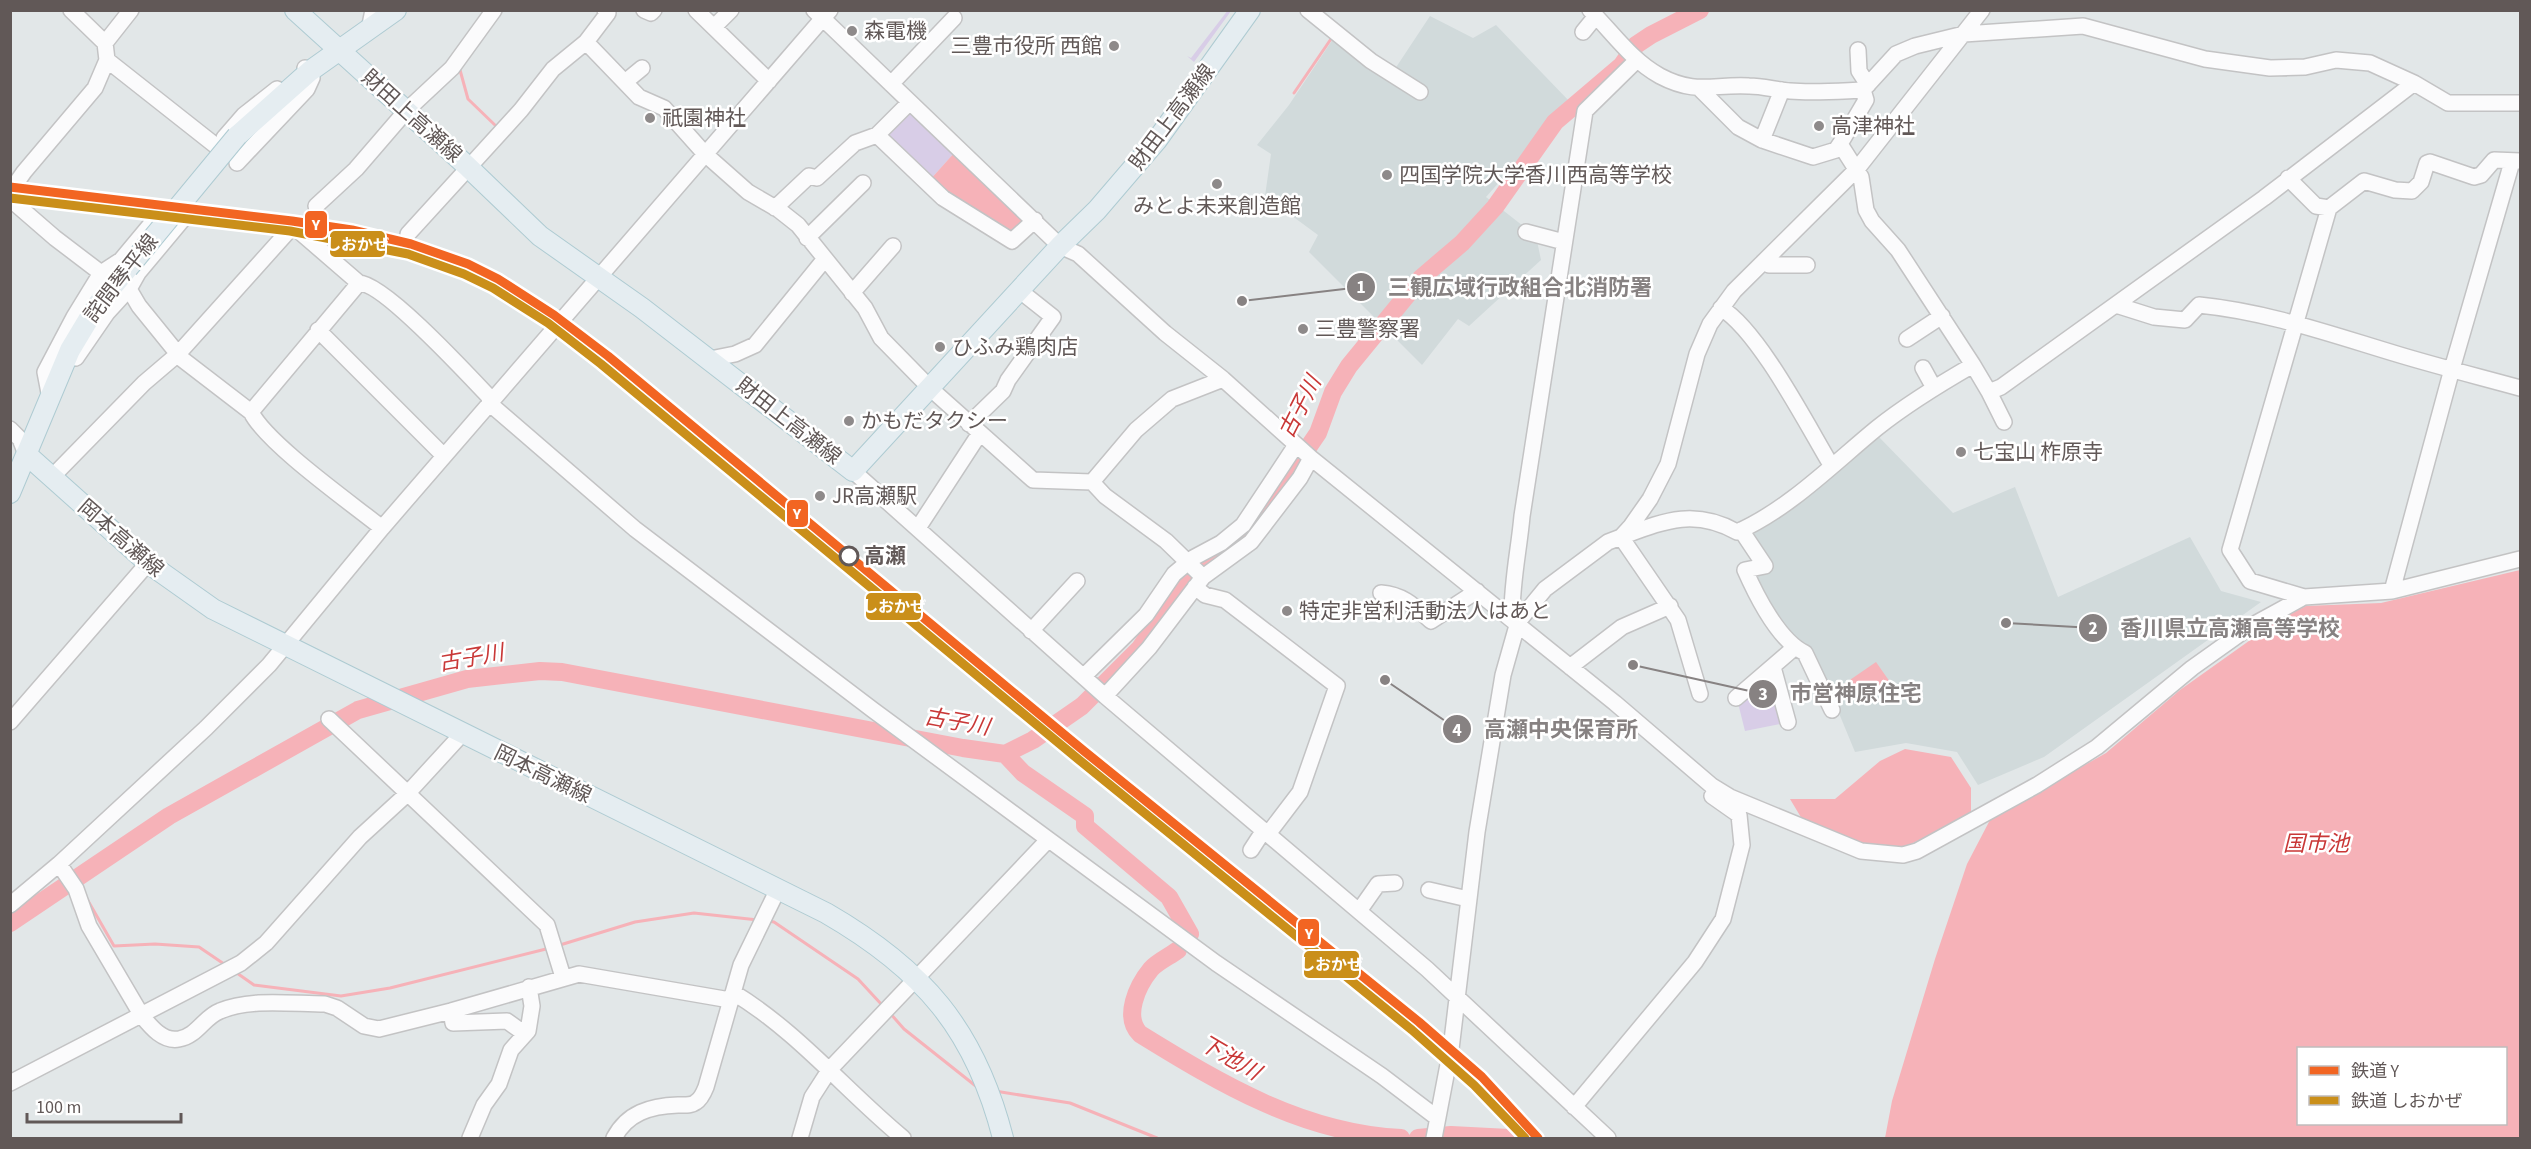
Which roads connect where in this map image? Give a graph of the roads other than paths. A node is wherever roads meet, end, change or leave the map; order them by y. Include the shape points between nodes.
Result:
1 (72, 10) edge
2 (131, 10) edge
3 (295, 10) edge
4 (373, 10) edge
5 (396, 10) edge
6 (494, 10) edge
7 (644, 10) edge
8 (654, 10) edge
9 (696, 10) edge
10 (730, 10) edge
11 (1250, 10) edge
12 (1982, 10) edge
13 (608, 11) edge
14 (1314, 12) edge
15 (822, 13) edge
16 (1593, 13) edge
17 (954, 18) dead end
18 (714, 27) junction
19 (369, 30) junction
20 (1583, 32) dead end
21 (1964, 34) junction
22 (586, 42) junction
23 (105, 43) junction
24 (1858, 50) dead end
25 (341, 51) junction
26 (107, 60) junction
27 (1637, 60) junction
28 (642, 68) dead end
29 (310, 71) junction
30 (769, 81) junction
31 (625, 82) junction
32 (2414, 83) junction
33 (891, 84) junction
34 (1699, 88) junction
35 (1865, 88) junction
36 (1782, 90) junction
37 (1420, 92) dead end
38 (910, 102) junction
39 (2520, 103) edge
40 (406, 111) junction
41 (877, 135) junction
42 (1762, 140) junction
43 (1840, 144) junction
44 (705, 154) junction
45 (2516, 162) edge
46 (237, 163) dead end
47 (467, 166) junction
48 (1857, 169) junction
49 (2288, 178) junction
50 (863, 183) dead end
51 (10, 192) edge
52 (10, 199) edge
53 (316, 206) dead end
54 (776, 208) junction
55 (2329, 208) junction
56 (161, 212) dead end
57 (189, 212) dead end
58 (1035, 220) junction
59 (1526, 232) dead end
60 (408, 234) dead end
61 (807, 238) junction
62 (1564, 242) junction
63 (893, 246) dead end
64 (1060, 246) junction
65 (824, 260) junction
66 (1763, 262) junction
67 (1807, 265) dead end
68 (129, 267) junction
69 (101, 273) junction
70 (599, 276) junction
71 (359, 283) junction
72 (129, 289) junction
73 (1019, 290) junction
74 (852, 293) junction
75 (2116, 305) junction
76 (1721, 308) junction
77 (1942, 316) junction
78 (2294, 321) junction
79 (318, 330) junction
80 (1908, 339) dead end
81 (178, 354) junction
82 (710, 359) junction
83 (1973, 365) junction
84 (1923, 368) dead end
85 (2452, 369) junction
86 (1223, 379) junction
87 (930, 387) junction
88 (2520, 387) edge
89 (1934, 388) junction
90 (1989, 392) junction
91 (49, 399) junction
92 (490, 402) junction
93 (251, 412) junction
94 (2004, 422) dead end
95 (10, 429) edge
96 (975, 429) junction
97 (1296, 445) junction
98 (27, 454) junction
99 (444, 456) junction
100 (1311, 458) junction
101 (1831, 465) junction
102 (853, 471) junction
103 (52, 477) junction
104 (1092, 482) junction
105 (10, 493) edge
106 (382, 528) junction
107 (918, 528) junction
108 (1741, 530) junction
109 (1621, 537) junction
110 (2520, 559) edge
111 (148, 563) junction
112 (1196, 575) junction
113 (1077, 581) dead end
114 (1476, 591) junction
115 (2392, 591) junction
116 (1381, 593) dead end
117 (2304, 597) junction
118 (1670, 606) junction
119 (1517, 624) junction
120 (1031, 631) junction
121 (285, 647) junction
122 (1794, 648) junction
123 (1570, 667) junction
124 (1773, 667) junction
125 (1084, 676) junction
126 (1700, 694) dead end
127 (1105, 696) junction
128 (1736, 698) dead end
129 (1832, 710) dead end
130 (329, 719) dead end
131 (10, 722) edge
132 (1788, 722) dead end
133 (462, 734) junction
134 (1712, 786) junction
135 (408, 794) junction
136 (1266, 832) junction
137 (1048, 840) junction
138 (1251, 850) dead end
139 (62, 868) junction
140 (1395, 883) dead end
141 (778, 889) junction
142 (1429, 890) dead end
143 (14, 897) edge
144 (1468, 899) junction
145 (1359, 911) junction
146 (563, 977) junction
147 (917, 980) junction
148 (529, 987) junction
149 (732, 997) junction
150 (1457, 998) junction
151 (451, 1011) junction
152 (142, 1016) junction
153 (525, 1035) junction
154 (830, 1069) junction
155 (10, 1083) edge
156 (1574, 1107) junction
157 (1436, 1118) junction
158 (470, 1138) edge
159 (614, 1138) edge
160 (800, 1138) edge
161 (903, 1138) edge
162 (1003, 1138) edge
163 (1434, 1138) edge
164 (1608, 1138) edge

1 - 23 street
2 - 23 street
3 - 25 main road, 財田上高瀬線
4 - 19 street
5 - 19 main road, 詫間琴平線
6 - 40 street via 452,68
7 - 8 street via 651,14
9 - 18 street
10 - 18 street
11 - 64 main road, 財田上高瀬線 via 1157,140
12 - 21 street
13 - 22 street
14 - 37 street via 1371,61
15 - 30 street
15 - 33 street
16 - 20 street
16 - 27 street
17 - 33 street
18 - 30 street
19 - 25 main road, 詫間琴平線
21 - 32 street via 2084,26 2205,59 2270,68 2305,67 2336,60 2370,63
21 - 35 street via 1896,54
21 - 48 street
22 - 31 street
22 - 47 street via 554,69
23 - 26 street
24 - 35 street
25 - 29 main road, 詫間琴平線
25 - 40 main road, 財田上高瀬線
26 - 29 street via 214,150 244,115 305,67
26 - 51 street via 95,88
27 - 34 street via 1677,84
27 - 62 street via 1585,111
28 - 31 street
29 - 46 street via 308,89
29 - 68 main road, 詫間琴平線, bridge via 237,136
30 - 44 street
31 - 44 street via 639,97 664,108
32 - 39 street via 2448,102
32 - 49 street
33 - 38 street
34 - 36 street via 1748,86
34 - 42 street via 1738,127
35 - 36 street via 1825,92
35 - 43 street via 1866,100
36 - 42 street
38 - 41 street
38 - 58 street
40 - 47 main road, 財田上高瀬線
40 - 53 street via 361,173
41 - 54 street via 855,143 817,178 809,176
41 - 58 street via 943,198 1012,241
42 - 43 street via 1813,157 1836,150
43 - 48 street
44 - 54 street via 748,192
44 - 70 street
45 - 55 street via 2494,160 2481,175 2474,177 2430,162 2412,191 2358,182
45 - 85 street
47 - 60 street
47 - 70 main road, 財田上高瀬線 via 540,236
48 - 66 street
48 - 77 street via 1872,221 1898,250
49 - 55 street via 2316,206
49 - 75 street
50 - 61 street
52 - 69 street
54 - 61 street via 798,225
55 - 78 street
56 - 68 street
57 - 68 street
58 - 64 street
59 - 62 street
61 - 65 street
62 - 119 street via 1512,596
63 - 74 street
64 - 73 main road, 財田上高瀬線
64 - 86 street via 1078,254 1165,333
65 - 74 street
65 - 82 street via 755,345
66 - 67 street
66 - 76 street
68 - 69 street
68 - 72 street
68 - 91 main road, 詫間琴平線 via 86,323
69 - 91 street via 45,372
70 - 82 main road, 財田上高瀬線
70 - 92 street
71 - 79 street
71 - 81 street via 293,226
71 - 92 street via 367,283 401,311
72 - 81 street
72 - 91 street via 107,313
73 - 87 main road, 財田上高瀬線
73 - 96 street via 1053,317
74 - 87 street via 881,338
75 - 78 street via 2185,320 2199,305
75 - 90 street
76 - 101 street via 1734,316 1777,374
76 - 109 street via 1697,354 1668,464 1650,499
77 - 80 street
77 - 83 street
78 - 85 street
78 - 117 street via 2230,550 2250,581
79 - 93 street
79 - 99 street
81 - 93 street
81 - 103 street
82 - 102 main road, 財田上高瀬線
83 - 89 street
83 - 90 street
84 - 89 street
85 - 88 street
85 - 115 street
86 - 97 street
86 - 104 street via 1172,399 1136,430
87 - 96 street
87 - 102 main road, 財田上高瀬線
89 - 101 street
90 - 94 street
91 - 98 main road, 詫間琴平線
92 - 99 street
92 - 137 street via 635,529
93 - 106 street via 257,424 285,449
95 - 98 street
96 - 104 street via 1033,480
96 - 107 street
97 - 100 street
97 - 112 street via 1243,525
98 - 103 main road, 岡本高瀬線
98 - 105 main road, 詫間琴平線
99 - 106 street
100 - 112 street via 1251,542
100 - 114 street
101 - 108 street via 1795,495
102 - 107 street
103 - 111 main road, 岡本高瀬線
104 - 112 street via 1167,541
106 - 121 street
107 - 120 street
108 - 109 street via 1737,532 1707,519 1669,519
108 - 122 street via 1765,566 1745,570 1758,599
109 - 118 street
109 - 119 street via 1608,542 1545,589
110 - 115 street
111 - 121 main road, 岡本高瀬線 via 213,609
111 - 131 street
112 - 125 street via 1174,574 1146,615
112 - 127 street via 1149,648
112 - 136 street via 1205,595 1226,600 1337,686 1300,792
113 - 120 street
114 - 116 street via 1431,621 1407,600
114 - 119 street
115 - 117 street
117 - 134 street via 2251,626 2192,668 2097,747 1917,852 1903,855 1861,850
118 - 123 street via 1622,627
118 - 126 street via 1678,620
119 - 123 street
119 - 144 street via 1498,703
120 - 125 street
121 - 133 main road, 岡本高瀬線
121 - 139 street
122 - 124 street
122 - 129 street via 1805,653
123 - 134 street
124 - 128 street
124 - 132 street
125 - 127 street
127 - 136 street
130 - 135 street
133 - 135 street
133 - 141 main road, 岡本高瀬線
134 - 156 street via 1709,794 1739,815 1742,845 1723,920 1695,962
135 - 146 street via 547,925
135 - 152 street via 360,837 266,943 241,963
136 - 138 street
136 - 145 street
137 - 147 street
137 - 157 street
139 - 143 street
139 - 152 street via 76,889 89,926
140 - 145 street via 1378,884
141 - 147 main road, 岡本高瀬線 via 864,935
141 - 149 street via 741,965
142 - 144 street
144 - 150 street
145 - 150 street
146 - 148 street
146 - 149 street via 608,977
147 - 154 street
147 - 162 main road, 岡本高瀬線 via 951,1018 975,1059
148 - 151 street
148 - 153 street via 532,1006
149 - 154 street
149 - 159 street via 706,1087 698,1101 638,1113 625,1122
150 - 156 street
150 - 157 street
151 - 152 street via 379,1029 364,1026 325,1004 243,1005 217,1012 193,1034 178,1039 166,1038
151 - 153 street via 453,1023 507,1021
152 - 155 street
153 - 158 street via 511,1050 499,1084 484,1105
154 - 160 street via 812,1098
154 - 161 street
156 - 164 street
157 - 163 street

